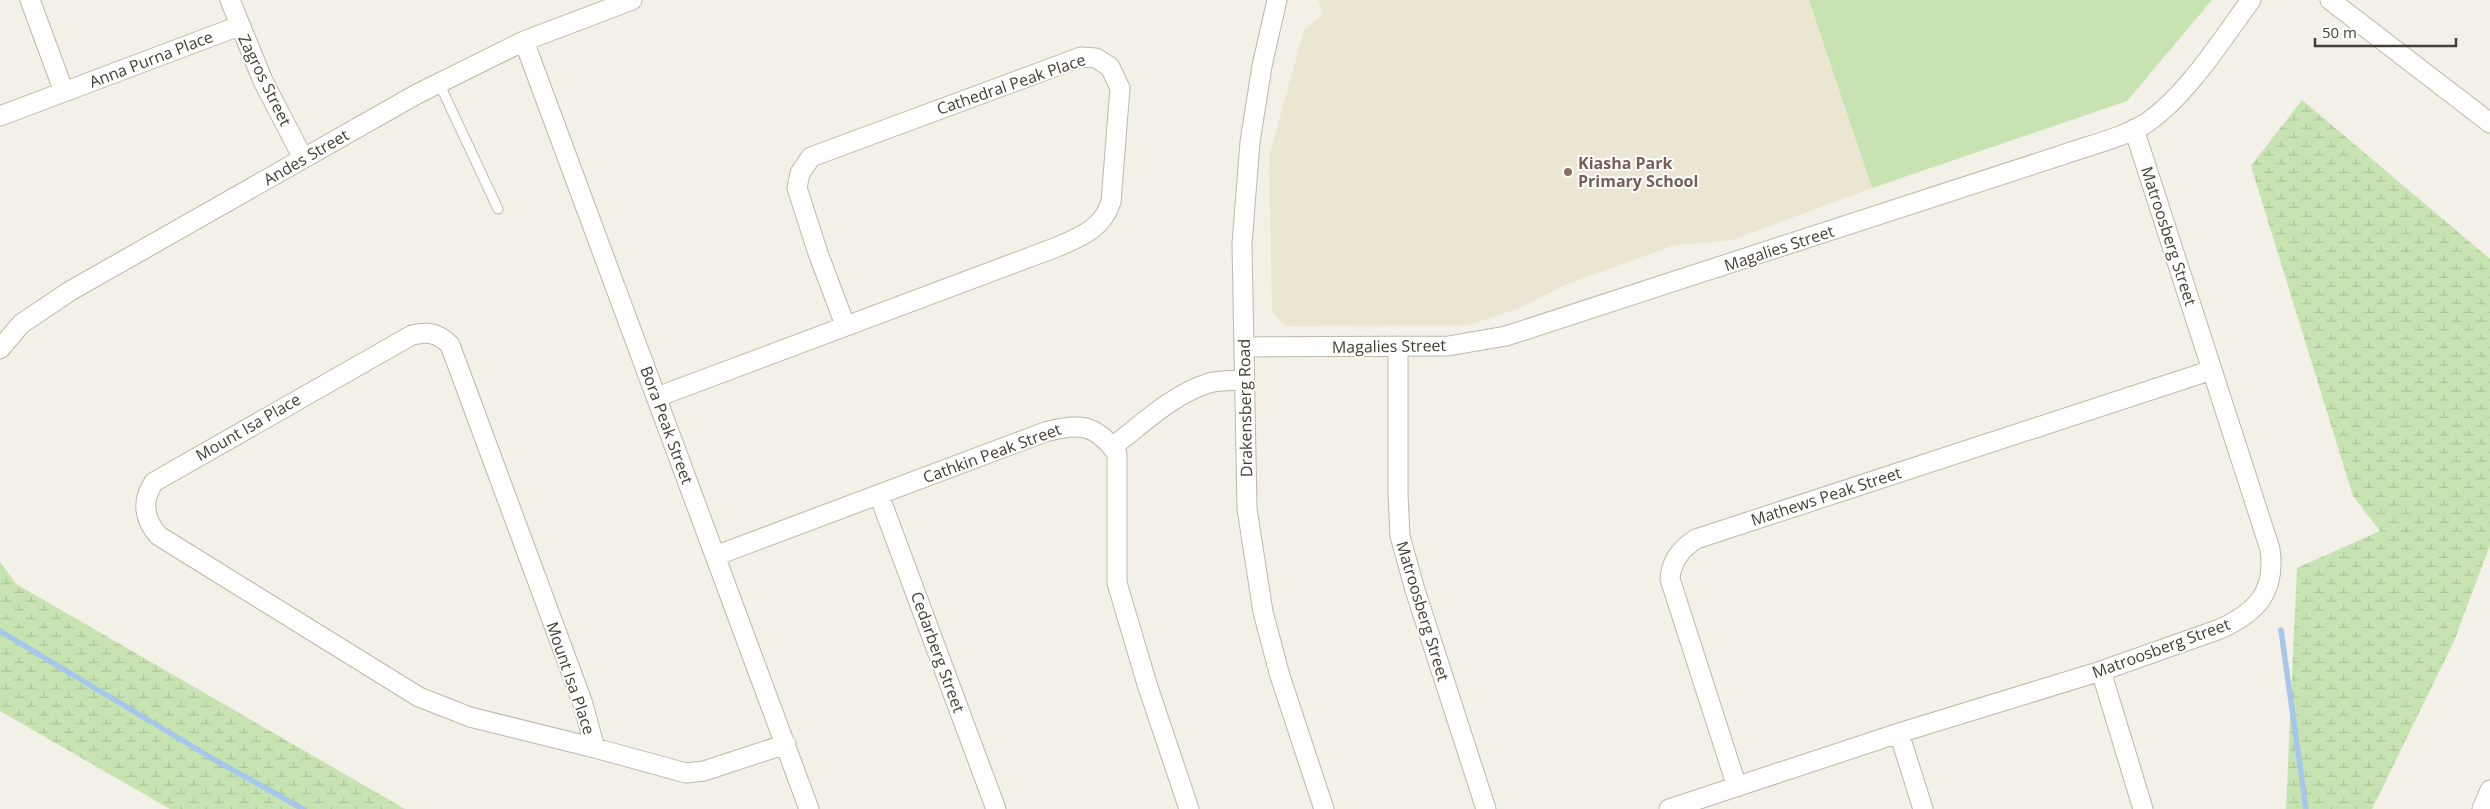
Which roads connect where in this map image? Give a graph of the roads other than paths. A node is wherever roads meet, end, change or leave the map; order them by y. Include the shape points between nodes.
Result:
1 (30, 0) edge
2 (230, 0) edge
3 (632, 0) edge
4 (1277, 0) edge
5 (2251, 0) edge
6 (2330, 0) edge
7 (239, 26) junction
8 (524, 41) junction
9 (440, 83) junction
10 (64, 92) junction
11 (0, 116) edge
12 (2490, 123) edge
13 (2134, 129) junction
14 (304, 158) junction
15 (498, 210) dead end
16 (845, 325) junction
17 (1398, 346) junction
18 (1244, 347) junction
19 (0, 348) edge
20 (2212, 370) junction
21 (1244, 380) junction
22 (657, 397) junction
23 (1112, 447) junction
24 (879, 495) junction
25 (715, 556) junction
26 (2101, 671) junction
27 (1899, 733) junction
28 (786, 744) junction
29 (596, 748) junction
30 (1737, 787) junction
31 (2490, 790) edge
32 (809, 809) edge
33 (996, 809) edge
34 (1189, 809) edge
35 (1324, 809) edge
36 (1486, 809) edge
37 (1669, 809) edge
38 (1923, 809) edge
39 (2143, 809) edge
40 (2482, 809) edge

1 - 10 street
2 - 7 street, Zagros Street
3 - 8 street, Andes Street
4 - 18 street, Drakensberg Road via 1250,142 1242,244
5 - 13 street, Magalies Street via 2185,87 2154,117
6 - 12 street
7 - 10 street, Anna Purna Place
7 - 14 street, Zagros Street via 263,81
8 - 9 street, Andes Street
8 - 22 street, Bora Peak Street
9 - 14 street, Andes Street
9 - 15 lane
10 - 11 street, Anna Purna Place
13 - 17 street, Magalies Street via 2031,166 1506,336 1448,346
13 - 20 street, Matroosberg Street
14 - 19 street, Andes Street via 47,305 21,324
16 - 16 street, Cathedral Peak Place via 1057,247 1092,231 1107,214 1111,202 1120,88 1110,67 1096,58 1081,57 811,157 800,173 797,188
16 - 22 street, Cathedral Peak Place
17 - 18 street, Magalies Street
17 - 36 street, Matroosberg Street via 1400,536
18 - 21 street, Drakensberg Road
20 - 26 street, Matroosberg Street via 2270,549 2271,576 2265,594 2253,610 2220,629
20 - 30 street, Mathews Peak Street via 1696,539 1685,546 1673,565 1670,579
21 - 23 street via 1210,383 1184,394 1155,412
21 - 35 street, Drakensberg Road via 1247,509 1263,612 1280,676
22 - 25 street, Bora Peak Street
23 - 24 street, Cathkin Peak Street via 1094,431 1069,425
23 - 34 street via 1117,454 1118,467 1118,583 1147,684
24 - 25 street, Cathkin Peak Street
24 - 33 street, Cedarberg Street
25 - 28 street, Bora Peak Street
26 - 27 street, Matroosberg Street
26 - 39 street
27 - 30 street, Matroosberg Street
27 - 38 street
28 - 29 street, Mount Isa Place via 704,771 686,773
28 - 32 street, Bora Peak Street
29 - 29 street, Mount Isa Place via 470,718 420,698 159,536 147,519 146,496 149,489 154,482 412,334 430,332 444,339 450,345 470,397 582,700
30 - 37 street, Matroosberg Street
31 - 40 street

